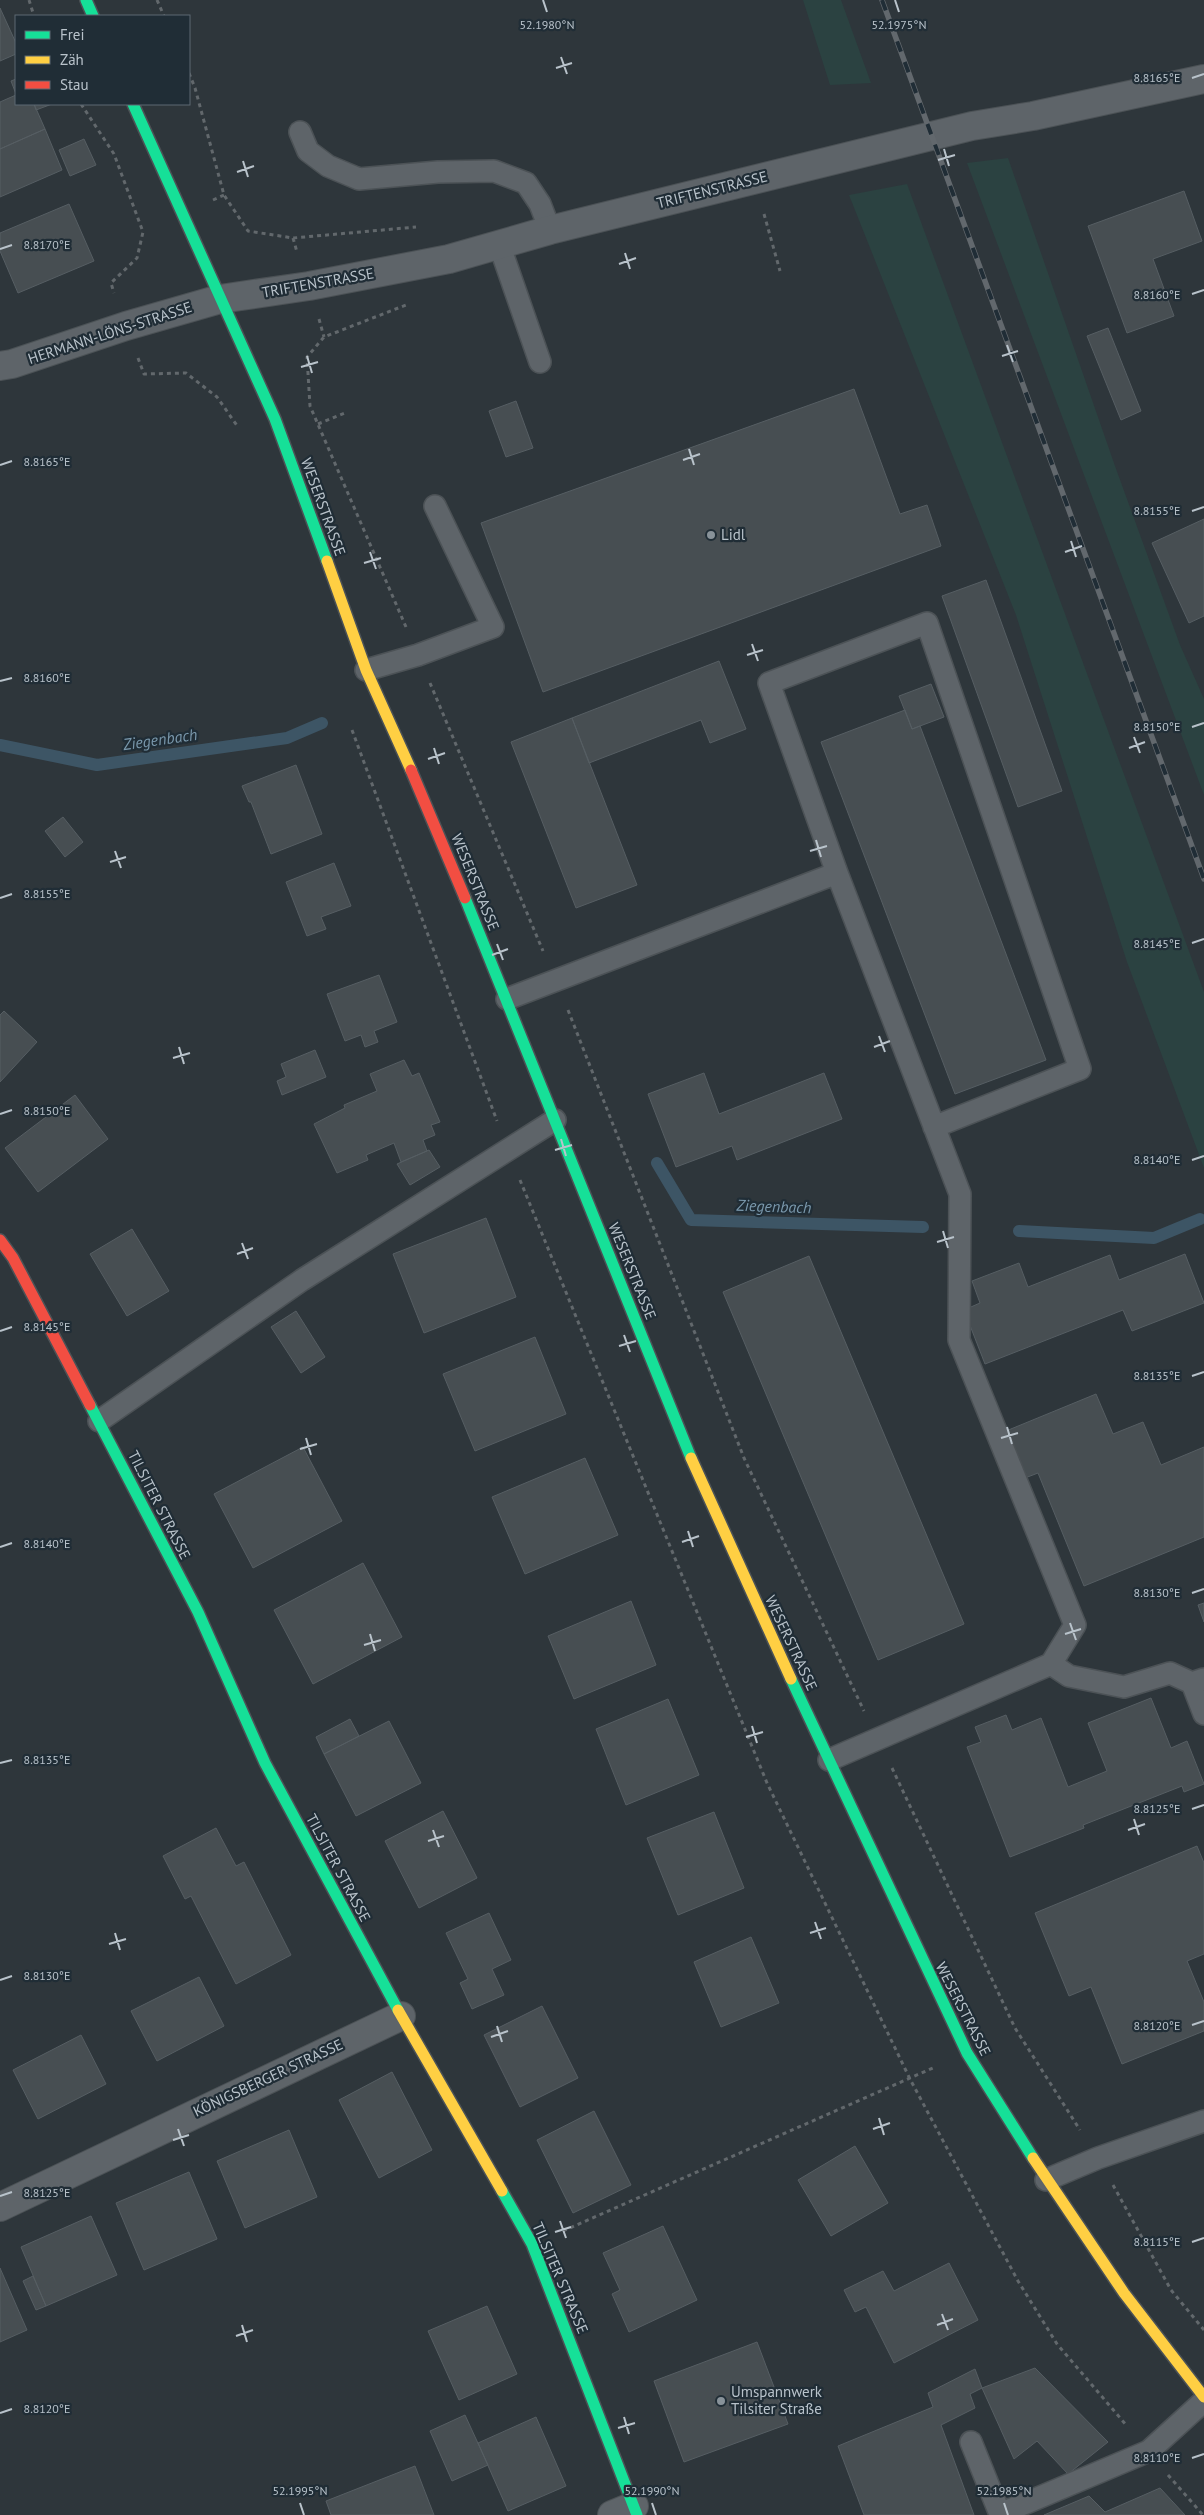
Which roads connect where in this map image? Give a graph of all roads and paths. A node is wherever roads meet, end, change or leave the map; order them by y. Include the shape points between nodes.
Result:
1 (29, 0) edge
2 (86, 0) edge
3 (157, 0) edge
4 (34, 15) edge
5 (93, 15) edge
6 (164, 15) edge
7 (190, 75) edge
8 (1204, 79) edge
9 (82, 105) edge
10 (133, 105) edge
11 (300, 132) dead end
12 (762, 207) dead end
13 (550, 230) junction
14 (293, 238) dead end
15 (500, 244) junction
16 (780, 271) dead end
17 (220, 299) junction
18 (126, 326) junction
19 (324, 337) dead end
20 (540, 362) dead end
21 (0, 366) edge
22 (345, 413) dead end
23 (318, 424) junction
24 (241, 432) dead end
25 (435, 506) dead end
26 (418, 655) junction
27 (366, 670) junction
28 (352, 730) dead end
29 (837, 873) junction
30 (556, 981) junction
31 (507, 999) junction
32 (555, 1120) junction
33 (934, 1127) junction
34 (508, 1149) junction
35 (0, 1240) edge
36 (99, 1421) junction
37 (1051, 1664) junction
38 (1198, 1681) edge
39 (1204, 1714) edge
40 (878, 1739) junction
41 (829, 1760) junction
42 (401, 2016) junction
43 (967, 2053) junction
44 (910, 2078) junction
45 (1204, 2121) edge
46 (1098, 2158) junction
47 (1046, 2180) junction
48 (0, 2207) edge
49 (532, 2244) junction
50 (1204, 2330) edge
51 (1204, 2399) edge
52 (971, 2442) dead end
53 (1148, 2452) junction
54 (628, 2512) edge
55 (1203, 2515) edge

1 - 4 path
2 - 5 street
3 - 6 path
7 - 14 path via 224,195 248,231
8 - 13 street, TRIFTENSTRASSE via 972,126
9 - 18 path via 114,154 143,232 136,258 111,283
10 - 17 street, WESERSTRASSE
11 - 13 lane via 308,151 328,166 359,179 494,171 526,183 540,204
12 - 16 path
13 - 15 street, TRIFTENSTRASSE
15 - 17 street, TRIFTENSTRASSE via 449,259 309,286
15 - 20 lane
17 - 18 street, HERMANN-LÖNS-STRASSE
17 - 27 street, WESERSTRASSE via 275,419
18 - 21 street, HERMANN-LÖNS-STRASSE
18 - 24 path via 144,374 186,372 217,397
19 - 23 path via 307,357 310,406
22 - 23 path
23 - 26 path
25 - 26 lane via 493,627
26 - 27 lane
26 - 30 path
27 - 31 street, WESERSTRASSE
28 - 34 path
29 - 30 lane
29 - 33 lane
29 - 33 lane via 769,684 927,624 1080,1069
30 - 31 lane
30 - 40 path via 744,1458
31 - 32 street, WESERSTRASSE
32 - 34 lane
32 - 41 street, WESERSTRASSE via 700,1481
33 - 37 lane via 960,1194 959,1340 1075,1624
34 - 36 lane via 302,1280
34 - 44 path via 767,1783
35 - 36 street, TILSITER STRASSE via 14,1258
36 - 42 street, TILSITER STRASSE via 198,1612 265,1763
37 - 38 lane via 1069,1676 1124,1687 1170,1673
37 - 40 lane
38 - 39 lane
40 - 41 lane
40 - 46 path via 1015,2028
41 - 43 street, WESERSTRASSE
42 - 48 street, KÖNIGSBERGER STRASSE
42 - 49 street, TILSITER STRASSE
43 - 44 path
43 - 47 street, WESERSTRASSE
44 - 49 path
44 - 53 path via 1018,2281 1057,2344
45 - 46 lane
46 - 47 lane
46 - 50 path via 1172,2290
47 - 51 street, WESERSTRASSE via 1124,2293
49 - 54 street, TILSITER STRASSE
51 - 53 lane
52 - 53 lane via 1000,2514
53 - 55 path

